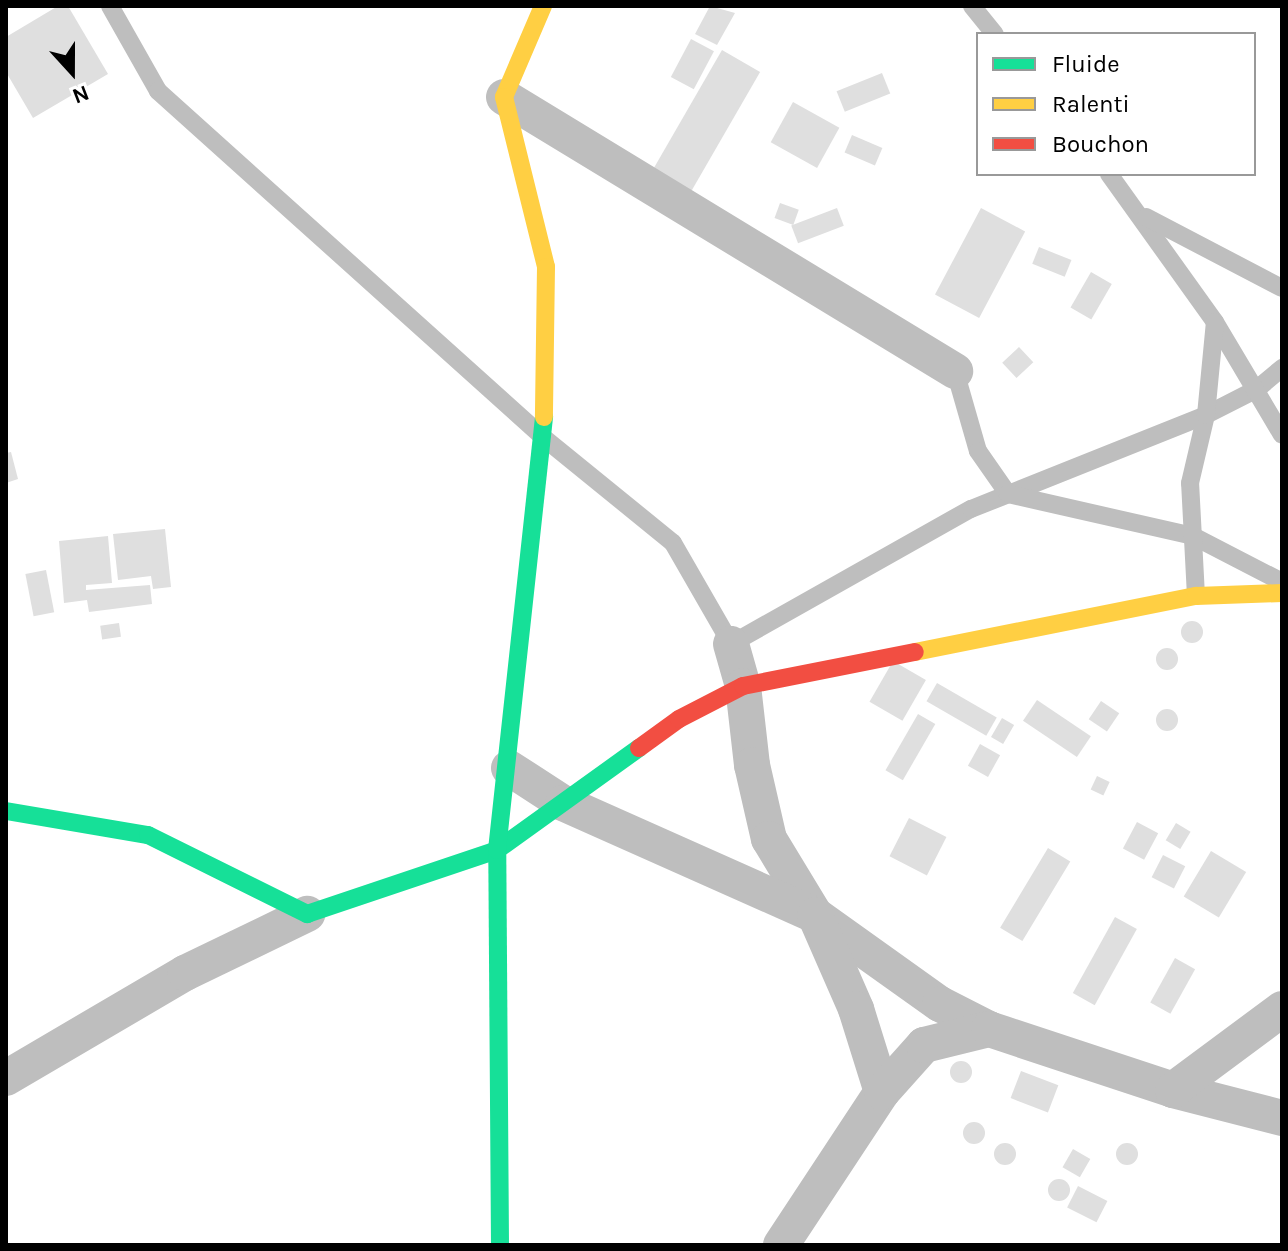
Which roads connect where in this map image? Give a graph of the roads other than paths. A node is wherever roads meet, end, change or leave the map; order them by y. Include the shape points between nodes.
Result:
1 (110, 6) edge
2 (543, 6) edge
3 (972, 6) edge
4 (993, 32) edge
5 (504, 97) junction
6 (1111, 176) edge
7 (1142, 215) junction
8 (1282, 288) edge
9 (1215, 322) junction
10 (1282, 368) edge
11 (955, 371) joint
12 (1257, 389) junction
13 (1206, 415) junction
14 (1282, 435) edge
15 (544, 438) junction
16 (1008, 494) junction
17 (1193, 536) junction
18 (1282, 582) edge
19 (1282, 593) edge
20 (1196, 596) junction
21 (731, 644) junction
22 (743, 686) junction
23 (509, 768) junction
24 (563, 803) junction
25 (6, 811) edge
26 (497, 850) junction
27 (307, 914) junction
28 (815, 915) junction
29 (1282, 1009) edge
30 (989, 1029) junction
31 (6, 1078) edge
32 (1173, 1090) junction
33 (882, 1092) junction
34 (1282, 1118) edge
35 (500, 1245) edge
36 (781, 1245) edge

1 - 15 lane via 158,91
2 - 5 street
3 - 4 lane
5 - 11 street
5 - 15 street via 546,267
6 - 7 lane
7 - 8 lane
7 - 9 lane
9 - 12 lane
9 - 13 lane
10 - 12 lane
11 - 16 lane via 978,451
12 - 13 lane
12 - 14 lane
13 - 16 lane
13 - 17 lane via 1190,483
15 - 21 lane via 673,543
15 - 23 street
16 - 17 lane
16 - 21 lane via 971,509
17 - 18 lane
17 - 20 lane
19 - 20 street
20 - 22 street
21 - 22 street
22 - 24 street via 679,719
22 - 28 street via 752,765 769,839
23 - 24 street
23 - 26 street
24 - 26 street
24 - 28 street
25 - 27 street via 148,835
26 - 27 street
26 - 35 street
27 - 31 street via 185,973
28 - 30 street via 940,1004
28 - 33 street via 856,1009
29 - 32 street
30 - 32 street
30 - 33 street via 924,1045
32 - 34 street
33 - 36 street

